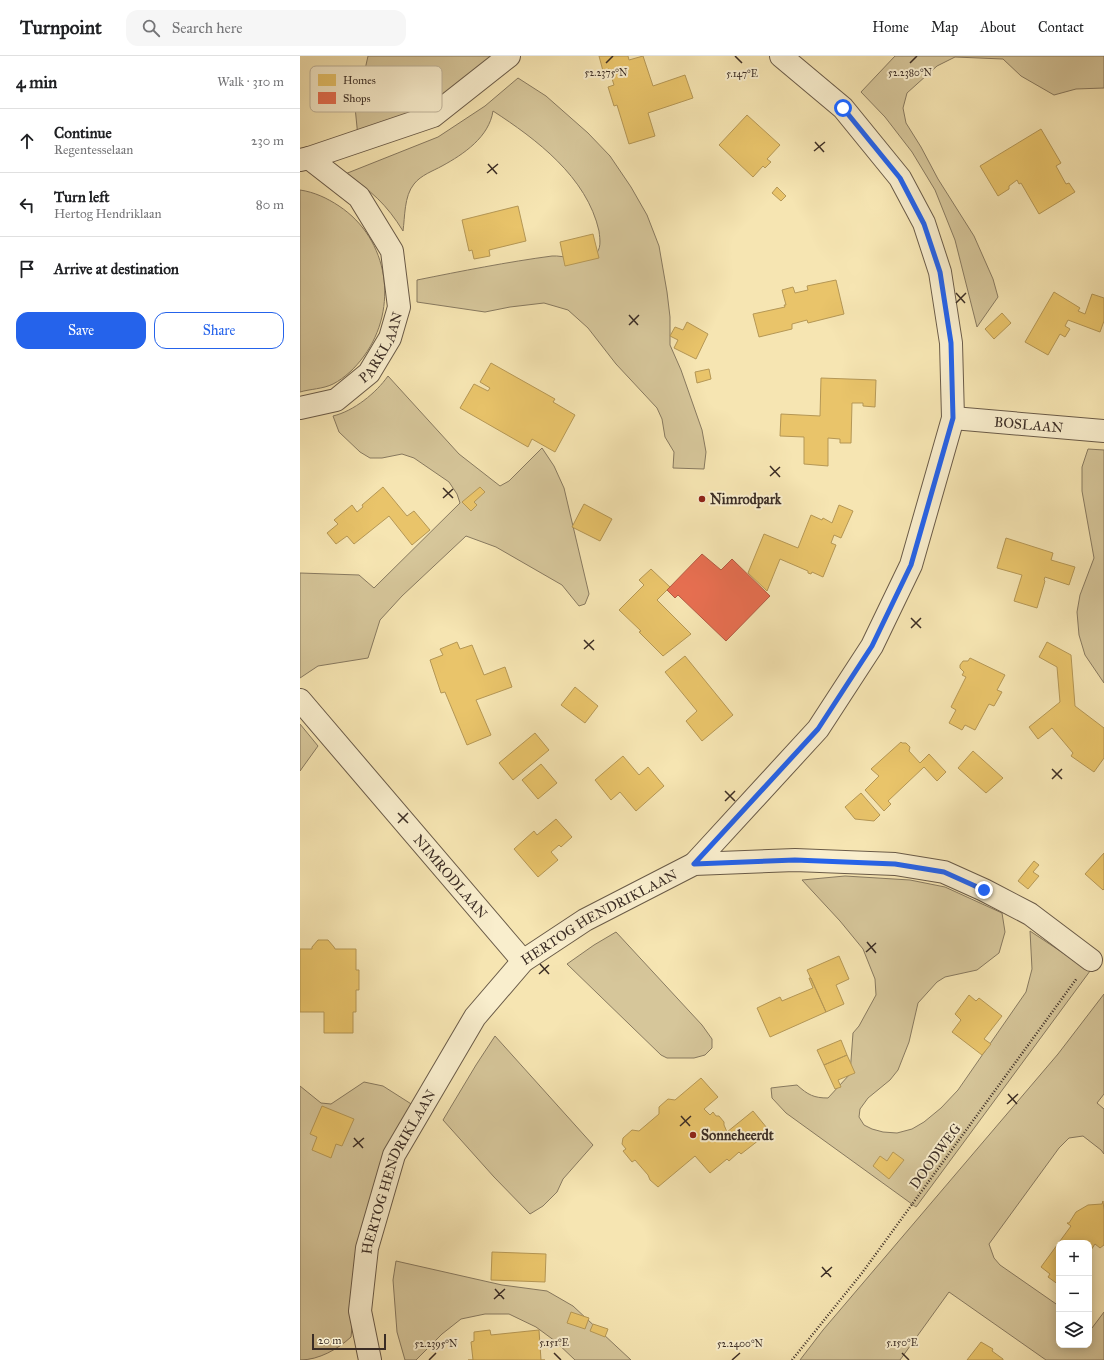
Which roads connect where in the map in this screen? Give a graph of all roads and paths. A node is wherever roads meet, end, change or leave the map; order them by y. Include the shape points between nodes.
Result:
1 (509, 56) edge
2 (781, 56) edge
3 (442, 109) edge
4 (438, 112) edge
5 (305, 159) edge
6 (300, 408) edge
7 (953, 418) junction
8 (1104, 431) edge
9 (300, 700) edge
10 (694, 864) junction
11 (1091, 960) joint
12 (523, 961) junction
13 (364, 1358) edge
14 (792, 1360) edge

1 - 3 street, PARKLAAN
2 - 7 street via 843,108 900,178 924,224 940,272 951,343
4 - 5 street, PARKLAAN via 433,116
5 - 6 street, PARKLAAN via 359,197 392,251 399,307 390,338 369,373 336,400
7 - 8 street, BOSLAAN
7 - 10 street via 911,565 872,646 818,729
9 - 12 street, NIMRODLAAN
10 - 11 street, HERTOG HENDRIKLAAN via 795,860 895,864 944,872 1030,914
10 - 12 street, HERTOG HENDRIKLAAN via 585,920
11 - 14 path, DOODWEG via 862,1273
12 - 13 street, HERTOG HENDRIKLAAN via 474,1018 394,1155 367,1248 360,1312

